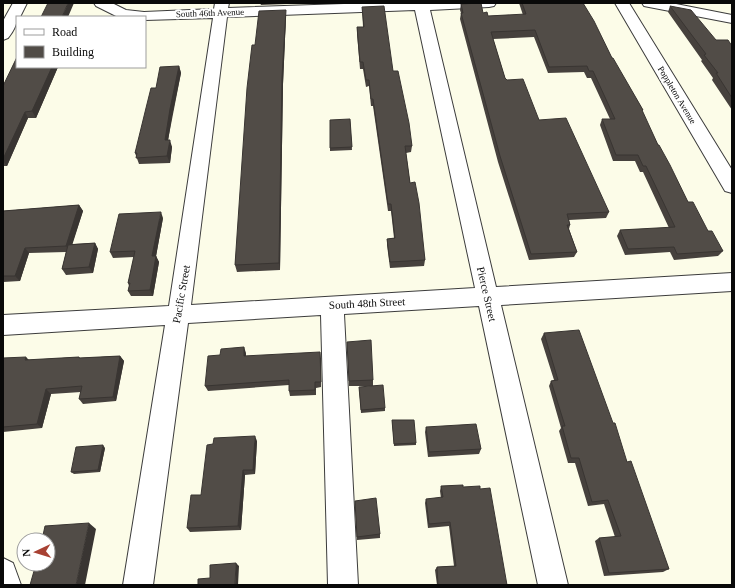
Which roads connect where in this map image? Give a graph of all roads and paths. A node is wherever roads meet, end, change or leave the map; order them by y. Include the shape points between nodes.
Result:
1 (20, 3) edge
2 (101, 3) edge
3 (489, 3) edge
4 (622, 3) edge
5 (649, 3) edge
6 (421, 4) edge
7 (321, 6) edge
8 (222, 8) edge
9 (732, 19) edge
10 (3, 35) edge
11 (732, 186) edge
12 (732, 282) edge
13 (488, 296) junction
14 (332, 305) junction
15 (178, 314) junction
16 (3, 325) edge
17 (3, 573) edge
18 (6, 585) edge
19 (138, 585) edge
20 (342, 585) edge
21 (553, 585) edge

1 - 10 street
2 - 8 street, South 46th Avenue via 115,11 134,16
3 - 6 street, South 46th Avenue
4 - 11 street, Poppleton Avenue
5 - 9 street
6 - 7 street, South 46th Avenue
6 - 13 street, Pierce Street
7 - 8 street, South 46th Avenue
8 - 15 street, Pacific Street
12 - 13 street, South 48th Street
13 - 14 street, South 48th Street
13 - 21 street, Pierce Street
14 - 15 street, South 48th Street
14 - 20 street
15 - 16 street, South 48th Street
15 - 19 street, Pacific Street
17 - 18 street

